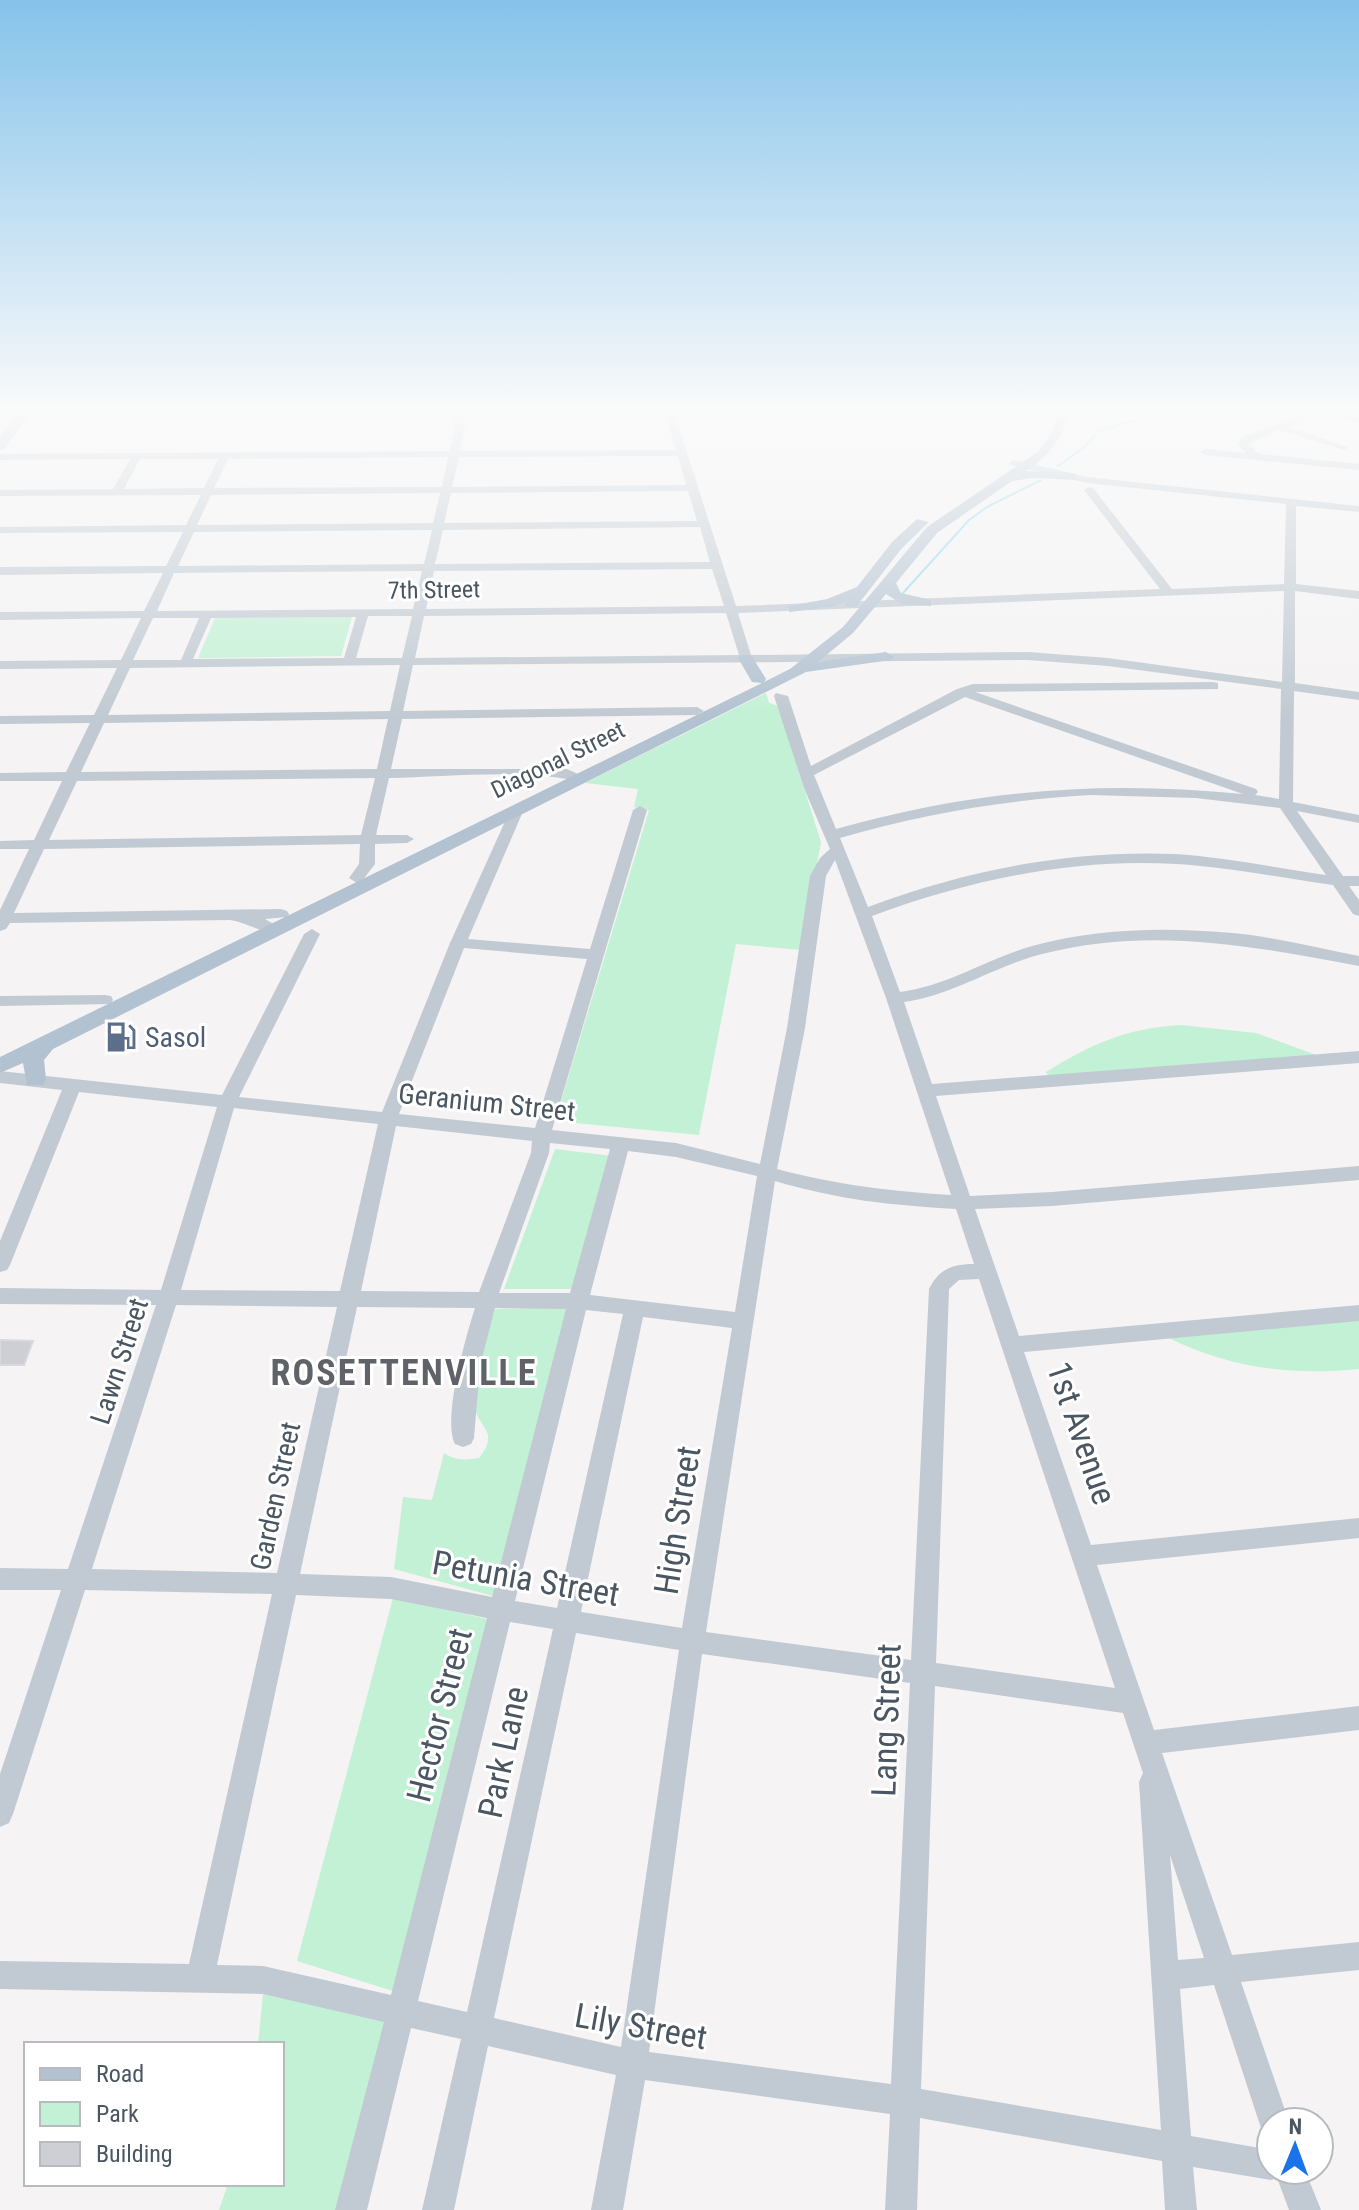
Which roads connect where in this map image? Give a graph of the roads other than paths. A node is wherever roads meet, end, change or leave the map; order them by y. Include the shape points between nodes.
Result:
1 (198, 512) edge
2 (441, 512) edge
3 (700, 512) edge
4 (935, 512) edge
5 (955, 512) edge
6 (1106, 512) edge
7 (1291, 512) edge
8 (703, 524) junction
9 (438, 526) junction
10 (190, 528) junction
11 (0, 530) edge
12 (718, 565) junction
13 (429, 568) junction
14 (171, 570) junction
15 (0, 571) edge
16 (888, 581) junction
17 (1292, 587) junction
18 (1169, 593) junction
19 (1359, 595) edge
20 (864, 598) junction
21 (926, 603) junction
22 (849, 606) junction
23 (732, 609) junction
24 (794, 609) junction
25 (419, 612) junction
26 (363, 613) junction
27 (149, 614) junction
28 (207, 614) junction
29 (0, 616) edge
30 (817, 657) junction
31 (886, 657) junction
32 (746, 658) junction
33 (408, 661) junction
34 (349, 662) junction
35 (125, 664) junction
36 (185, 664) junction
37 (796, 664) junction
38 (0, 665) edge
39 (758, 679) junction
40 (1263, 683) junction
41 (1288, 687) junction
42 (962, 692) junction
43 (781, 696) dead end
44 (1359, 696) edge
45 (697, 711) junction
46 (396, 715) junction
47 (100, 718) junction
48 (0, 720) edge
49 (383, 772) junction
50 (806, 774) junction
51 (72, 776) junction
52 (574, 776) junction
53 (0, 777) edge
54 (1279, 804) junction
55 (517, 809) junction
56 (640, 810) dead end
57 (1359, 819) edge
58 (368, 839) junction
59 (407, 839) dead end
60 (834, 843) junction
61 (39, 844) junction
62 (0, 845) edge
63 (357, 878) junction
64 (1338, 881) junction
65 (1359, 881) edge
66 (1359, 911) edge
67 (864, 914) junction
68 (1, 921) edge
69 (273, 922) junction
70 (312, 934) dead end
71 (458, 943) junction
72 (596, 955) junction
73 (1359, 961) edge
74 (894, 998) junction
75 (105, 1000) junction
76 (0, 1001) edge
77 (49, 1040) junction
78 (0, 1052) edge
79 (1359, 1057) edge
80 (1, 1074) edge
81 (35, 1080) junction
82 (73, 1085) junction
83 (925, 1091) junction
84 (227, 1103) junction
85 (388, 1120) junction
86 (542, 1134) junction
87 (621, 1144) junction
88 (767, 1173) junction
89 (1359, 1173) edge
90 (963, 1203) junction
91 (0, 1265) edge
92 (987, 1272) junction
93 (0, 1296) edge
94 (169, 1297) junction
95 (347, 1299) junction
96 (489, 1301) junction
97 (578, 1301) junction
98 (635, 1308) junction
99 (1359, 1313) edge
100 (744, 1321) junction
101 (1012, 1345) junction
102 (463, 1438) dead end
103 (1359, 1528) edge
104 (1084, 1556) junction
105 (0, 1579) edge
106 (77, 1580) junction
107 (287, 1585) junction
108 (501, 1610) junction
109 (567, 1621) junction
110 (692, 1641) junction
111 (921, 1674) junction
112 (1132, 1702) junction
113 (1359, 1718) edge
114 (1148, 1749) junction
115 (0, 1814) edge
116 (1359, 1956) edge
117 (1223, 1971) junction
118 (0, 1975) edge
119 (1165, 1976) junction
120 (200, 1978) junction
121 (400, 2012) junction
122 (478, 2031) junction
123 (633, 2064) junction
124 (906, 2101) junction
125 (1269, 2106) edge
126 (1177, 2151) junction
127 (1255, 2163) edge
128 (1296, 2186) edge
129 (351, 2210) edge
130 (438, 2210) edge
131 (607, 2210) edge
132 (901, 2210) edge
133 (1181, 2210) edge
134 (1305, 2210) edge

1 - 10 street
2 - 9 street
3 - 8 street
4 - 20 main road, Diagonal Street via 889,553
5 - 16 main road, Diagonal Street via 918,544
6 - 18 street
7 - 17 street
8 - 9 street
8 - 12 street
9 - 10 street
9 - 13 street
10 - 11 street
10 - 14 street
12 - 13 street
12 - 23 street
13 - 14 street
13 - 25 street
14 - 15 street
14 - 27 street
16 - 20 main road, Diagonal Street
16 - 21 main road via 896,597
17 - 18 street
17 - 19 street
17 - 41 street
18 - 21 street
20 - 21 street
20 - 22 main road, Diagonal Street
20 - 24 main road
20 - 30 main road, Diagonal Street via 848,630
22 - 24 street, 7th Street
22 - 37 main road, Diagonal Street
23 - 24 street, 7th Street
23 - 25 street, 7th Street
23 - 32 street
25 - 26 street, 7th Street
25 - 33 street
26 - 28 street, 7th Street
26 - 34 street
27 - 28 street, 7th Street
27 - 29 street, 7th Street
27 - 35 street
28 - 36 street
30 - 31 street
30 - 37 main road, Diagonal Street
31 - 37 main road
31 - 40 street via 1065,657
32 - 33 street
32 - 37 street
32 - 39 main road
33 - 34 street
33 - 46 street
34 - 36 street
35 - 36 street
35 - 38 street
35 - 47 street
37 - 39 main road, Diagonal Street
37 - 52 main road, Diagonal Street
39 - 45 main road, Diagonal Street
40 - 41 street
40 - 42 street via 985,687
41 - 44 street
41 - 54 street
42 - 50 street
42 - 54 street
43 - 50 street, 1st Avenue
45 - 46 street
45 - 52 main road, Diagonal Street
46 - 47 street
46 - 49 street
47 - 48 street
47 - 51 street
49 - 51 street
49 - 52 street
49 - 58 street
50 - 60 street, 1st Avenue
51 - 53 street
51 - 61 street
52 - 55 main road, Diagonal Street
52 - 63 main road, Diagonal Street
54 - 57 street
54 - 60 street via 1149,790 1048,792 911,811
54 - 64 street
55 - 69 main road, Diagonal Street
55 - 71 street, Garden Street
56 - 72 street
58 - 59 street
58 - 61 street
58 - 63 street via 367,864
60 - 67 street, 1st Avenue
60 - 88 street, High Street via 818,876 796,1028
61 - 62 street
61 - 68 street
63 - 69 main road, Diagonal Street
64 - 65 street
64 - 66 street
64 - 67 street via 1175,859 1072,860 969,878
67 - 74 street, 1st Avenue
68 - 69 street via 230,915
69 - 75 main road, Diagonal Street
69 - 77 main road, Diagonal Street
70 - 84 street, Lawn Street
71 - 72 street
71 - 85 street, Garden Street
72 - 86 street
73 - 74 street via 1234,938 1130,935 1036,950 931,993
74 - 83 street, 1st Avenue
75 - 76 street
75 - 78 main road, Diagonal Street
77 - 80 main road, Diagonal Street
77 - 81 main road via 33,1059
79 - 83 street
80 - 81 street, Geranium Street
81 - 82 street, Geranium Street
82 - 84 street, Geranium Street
82 - 91 street
83 - 90 street, 1st Avenue
84 - 85 street, Geranium Street
84 - 94 street, Lawn Street
85 - 86 street, Geranium Street
85 - 95 street, Garden Street
86 - 87 street, Geranium Street
86 - 96 street
87 - 88 street, Geranium Street via 690,1152
87 - 97 street, Hector Street
88 - 90 street, Geranium Street via 872,1197
88 - 100 street, High Street
89 - 90 street, Geranium Street
90 - 92 street, 1st Avenue
92 - 101 street, 1st Avenue
92 - 111 street, Lang Street via 952,1274 939,1289
93 - 94 street
94 - 95 street
94 - 106 street, Lawn Street
95 - 96 street
95 - 107 street, Garden Street
96 - 97 street
96 - 102 street via 464,1399
97 - 98 street
97 - 108 street, Hector Street
98 - 100 street
98 - 109 street, Park Lane
99 - 101 street
100 - 110 street, High Street
101 - 104 street, 1st Avenue
103 - 104 street
104 - 112 street, 1st Avenue
105 - 106 street, Petunia Street
106 - 107 street, Petunia Street
106 - 115 street, Lawn Street
107 - 108 street, Petunia Street via 391,1588
107 - 120 street, Garden Street
108 - 109 street, Petunia Street
108 - 121 street, Hector Street
109 - 110 street, Petunia Street
109 - 122 street, Park Lane
110 - 111 street, Petunia Street
110 - 123 street, High Street
111 - 112 street, Petunia Street
111 - 124 street, Lang Street
112 - 114 street, 1st Avenue
113 - 114 street
114 - 117 street, 1st Avenue
114 - 119 street
116 - 117 street
117 - 119 street
117 - 125 street, 1st Avenue
118 - 120 street, Lily Street
119 - 126 street
120 - 121 street, Lily Street via 263,1980
121 - 122 street, Lily Street
121 - 129 street, Hector Street
122 - 123 street, Lily Street
122 - 130 street, Park Lane
123 - 124 street, Lily Street
123 - 131 street, High Street
124 - 126 street, Lily Street
124 - 132 street, Lang Street
126 - 127 street, Lily Street
126 - 133 street
128 - 134 street

